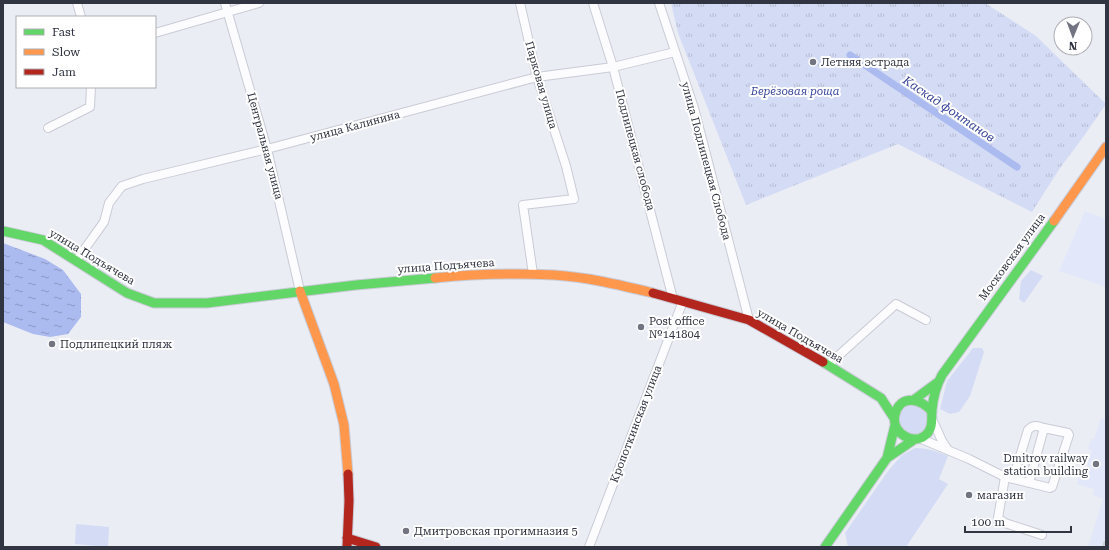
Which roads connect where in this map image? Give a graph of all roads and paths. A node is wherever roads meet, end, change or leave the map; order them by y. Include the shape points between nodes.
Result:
1 (77, 3) edge
2 (225, 3) edge
3 (259, 3) edge
4 (520, 3) edge
5 (593, 3) edge
6 (659, 3) edge
7 (227, 11) junction
8 (81, 16) edge
9 (156, 33) edge
10 (675, 52) junction
11 (613, 67) junction
12 (537, 77) junction
13 (91, 88) edge
14 (48, 128) dead end
15 (1106, 147) edge
16 (267, 149) junction
17 (3, 231) edge
18 (76, 261) junction
19 (533, 274) junction
20 (300, 291) junction
21 (673, 299) junction
22 (683, 301) junction
23 (749, 320) junction
24 (926, 320) dead end
25 (828, 365) junction
26 (938, 382) junction
27 (883, 400) junction
28 (915, 400) junction
29 (906, 401) junction
30 (933, 416) junction
31 (894, 422) junction
32 (1044, 428) junction
33 (917, 439) junction
34 (948, 451) junction
35 (887, 458) junction
36 (1009, 478) junction
37 (1029, 483) junction
38 (1042, 535) dead end
39 (347, 543) edge
40 (376, 547) edge
41 (589, 547) edge
42 (825, 547) edge

1 - 8 street
2 - 7 street, Центральная улица
3 - 7 street
4 - 12 street, Парковая улица
5 - 11 street, Подлипецкая слобода
6 - 10 street, улица Подлипецкая Слобода
7 - 9 street
7 - 16 street, Центральная улица
10 - 11 street, улица Калинина
10 - 23 street, улица Подлипецкая Слобода via 694,108
11 - 12 street, улица Калинина
11 - 21 street, Подлипецкая слобода
12 - 16 street, улица Калинина
12 - 19 street, Парковая улица via 574,199 523,205
13 - 14 street via 90,107
15 - 26 main road, Московская улица
16 - 18 street, улица Калинина via 122,186 109,203 104,222
16 - 20 street, Центральная улица
17 - 18 main road, улица Подъячева via 43,240
18 - 20 main road, улица Подъячева via 127,293 154,303 207,303
19 - 20 main road, улица Подъячева via 446,277
19 - 21 main road, улица Подъячева via 611,283
20 - 39 main road via 334,384 344,424 348,481
21 - 22 main road, улица Подъячева
22 - 23 main road, улица Подъячева
22 - 41 street, Кропоткинская улица
23 - 25 main road, улица Подъячева
24 - 25 street via 896,304
25 - 27 main road, улица Подъячева
26 - 28 main road, Московская улица
26 - 30 main road, Московская улица
27 - 29 main road, улица Подъячева
27 - 31 main road, улица Подъячева
28 - 29 main road
28 - 30 main road via 926,404
29 - 31 main road, Московская улица via 897,408
30 - 33 main road, Московская улица via 929,432
30 - 34 street
31 - 33 main road via 906,438
31 - 35 main road, Московская улица
32 - 36 street via 1036,425 1028,430
32 - 37 street
32 - 37 street via 1069,435 1051,488
33 - 34 street
33 - 35 main road, Московская улица
34 - 36 street
35 - 42 main road, Московская улица
36 - 37 street
36 - 38 street via 998,518 1005,523
39 - 40 main road

